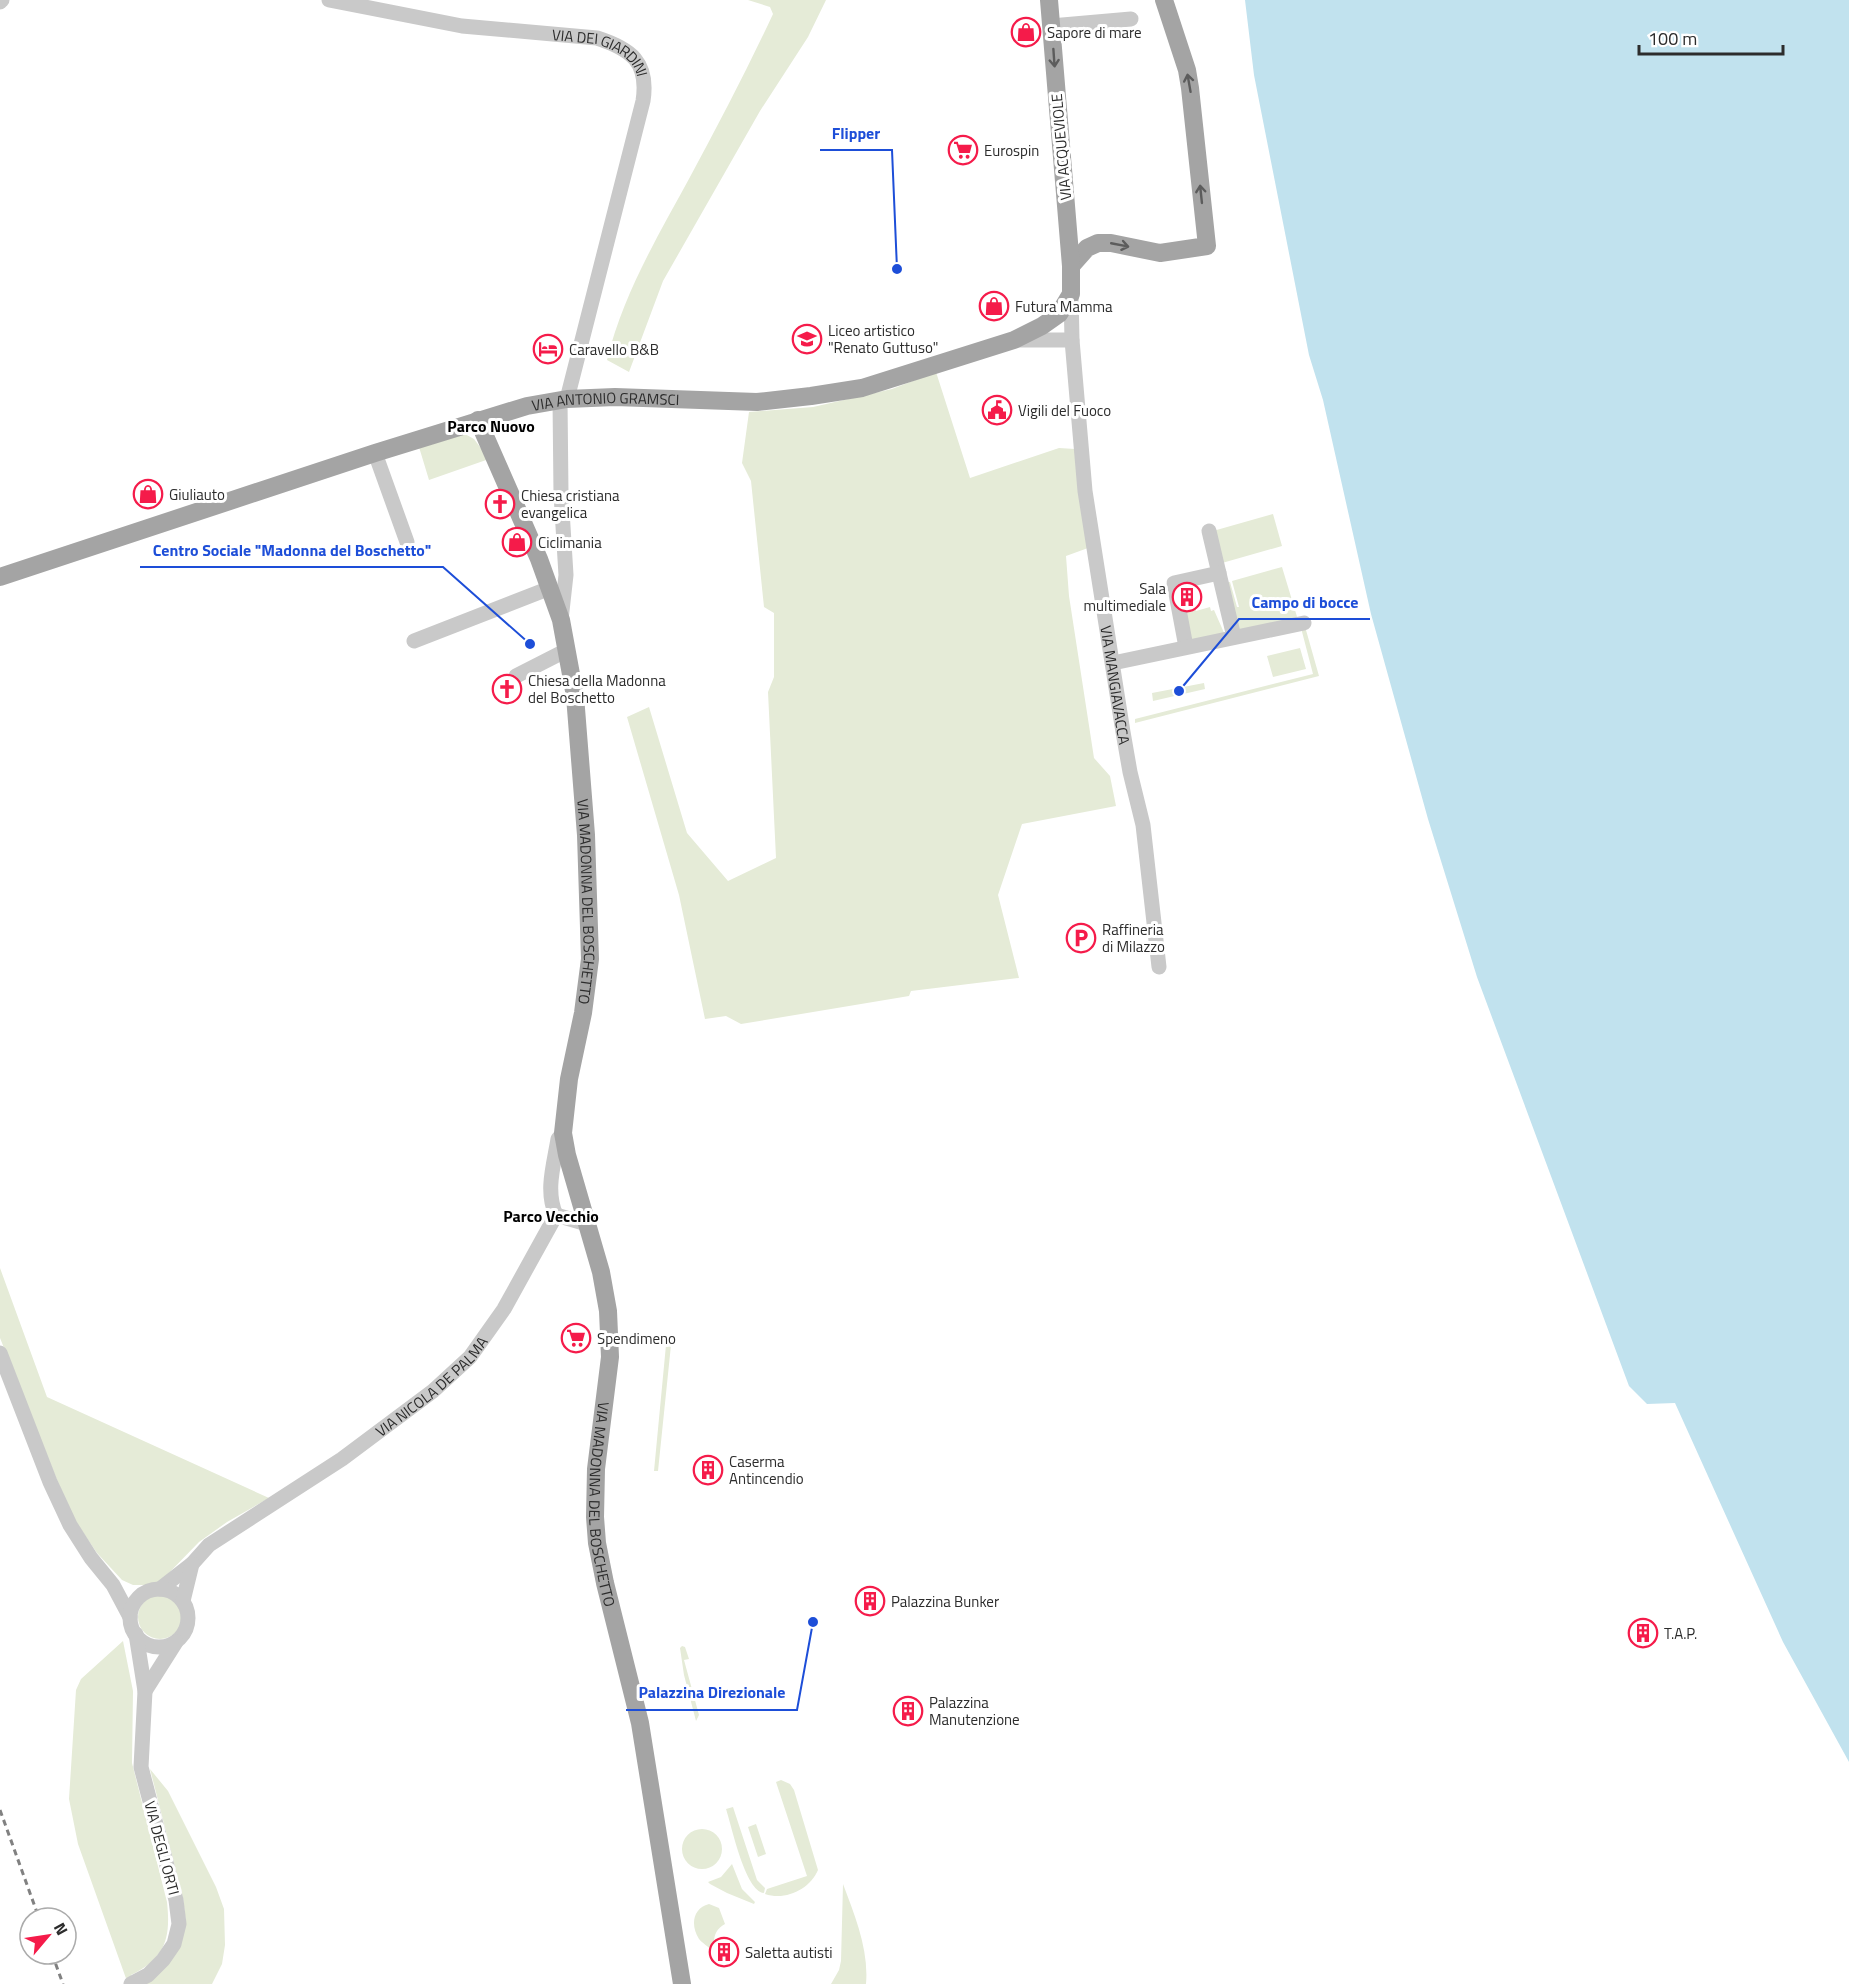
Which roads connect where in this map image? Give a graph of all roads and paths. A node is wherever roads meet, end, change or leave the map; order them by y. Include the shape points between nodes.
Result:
1 (329, 0) edge
2 (1049, 0) edge
3 (1164, 0) edge
4 (1131, 19) dead end
5 (1051, 26) junction
6 (1071, 266) junction
7 (1071, 294) junction
8 (1014, 340) junction
9 (1072, 340) junction
10 (562, 404) junction
11 (478, 420) junction
12 (375, 453) junction
13 (1209, 531) dead end
14 (407, 542) dead end
15 (1219, 573) junction
16 (0, 577) edge
17 (550, 588) junction
18 (561, 620) junction
19 (1304, 623) dead end
20 (1234, 637) junction
21 (414, 641) dead end
22 (1186, 647) junction
23 (567, 650) junction
24 (1113, 663) junction
25 (516, 676) dead end
26 (1159, 967) dead end
27 (563, 1133) junction
28 (556, 1215) junction
29 (587, 1224) junction
30 (0, 1353) edge
31 (192, 1564) junction
32 (113, 1585) junction
33 (160, 1589) junction
34 (143, 1594) junction
35 (183, 1601) junction
36 (130, 1617) junction
37 (136, 1634) junction
38 (620, 1640) junction
39 (176, 1642) junction
40 (145, 1691) junction
41 (131, 1984) edge
42 (682, 1984) edge
43 (691, 1984) edge

1 - 10 street, VIA DEI GIARDINI via 462,26 597,38 631,54 642,68 643,100
2 - 5 main road, VIA ACQUEVIOLE
6 -> 3 main road via 1087,248 1098,243 1160,253 1207,246 1186,70
4 - 5 street
5 -> 6 main road, VIA ACQUEVIOLE
6 - 7 main road, VIA ACQUEVIOLE
7 - 8 main road, VIA ANTONIO GRAMSCI via 1059,314
7 - 9 street, VIA MANGIAVACCA
8 - 9 street, VIA ANTONIO GRAMSCI
8 - 10 main road, VIA ANTONIO GRAMSCI via 862,388 811,396 757,402 615,397
9 - 24 street, VIA MANGIAVACCA via 1085,491
10 - 11 main road, VIA ANTONIO GRAMSCI via 527,406
10 - 18 street, VIA DEI GIARDINI via 561,494 566,575
11 - 12 main road, VIA ANTONIO GRAMSCI
11 - 17 main road, VIA MADONNA DEL BOSCHETTO
12 - 14 street
12 - 16 main road, VIA ANTONIO GRAMSCI
13 - 15 street
15 - 20 street
15 - 22 street via 1174,583
17 - 18 main road, VIA MADONNA DEL BOSCHETTO
17 - 21 street
18 - 23 main road, VIA MADONNA DEL BOSCHETTO
19 - 20 street
20 - 22 street
22 - 24 street
23 - 25 street
23 - 27 main road, VIA MADONNA DEL BOSCHETTO via 579,744 590,941 587,985
24 - 26 street, VIA MANGIAVACCA via 1130,772 1143,825
27 - 28 street via 558,1138 550,1189
27 - 29 main road, VIA MADONNA DEL BOSCHETTO
28 - 29 street
28 - 31 street, VIA NICOLA DE PALMA via 504,1309 470,1357 433,1391 342,1459 209,1545
29 - 38 main road, VIA MADONNA DEL BOSCHETTO via 601,1272 610,1336 596,1469 597,1543
30 - 32 street via 70,1525
31 - 33 street, VIA NICOLA DE PALMA
31 - 35 street
32 - 34 street
32 - 36 street
33 - 34 street
33 - 35 street via 177,1594
34 - 36 street
35 - 39 street via 189,1618
36 - 37 street
37 - 39 street via 150,1645 168,1646
37 - 40 street, VIA DEGLI ORTI
38 - 42 main road, VIA MADONNA DEL BOSCHETTO via 644,1748
38 - 43 main road, VIA MADONNA DEL BOSCHETTO via 653,1748
39 - 40 street, VIA DEGLI ORTI
40 - 41 street, VIA DEGLI ORTI via 141,1767 179,1924 174,1944 164,1960

